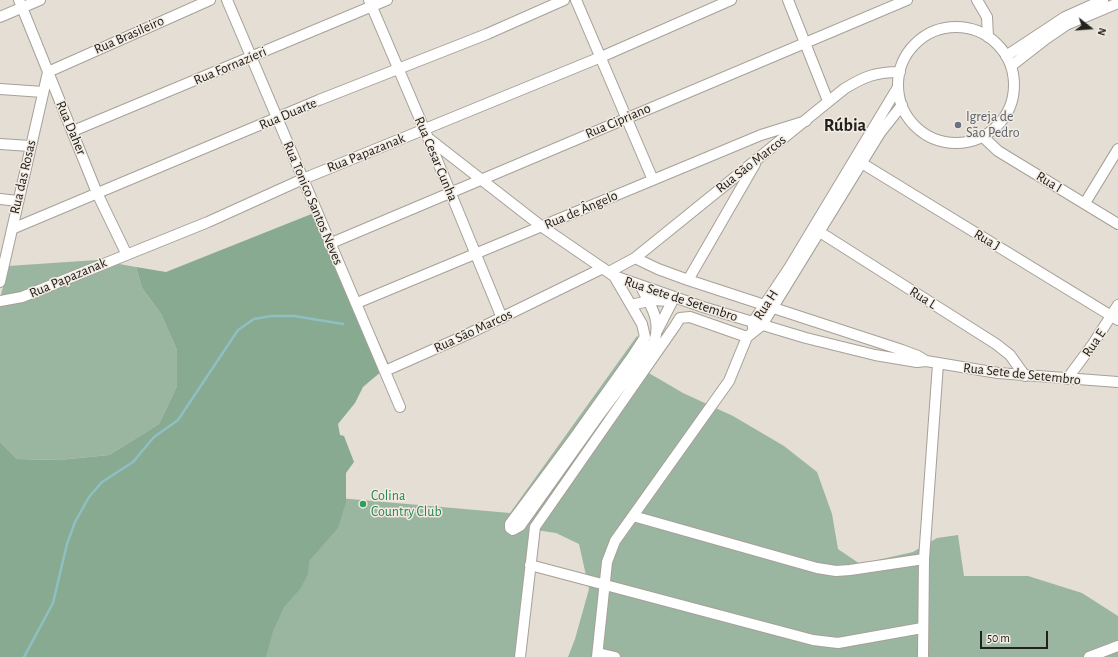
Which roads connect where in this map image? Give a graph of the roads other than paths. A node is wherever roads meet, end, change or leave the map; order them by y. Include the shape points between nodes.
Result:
1 (40, 0) edge
2 (210, 0) edge
3 (227, 0) edge
4 (387, 0) edge
5 (564, 0) edge
6 (576, 0) edge
7 (731, 0) edge
8 (788, 0) edge
9 (907, 0) edge
10 (977, 0) edge
11 (1104, 0) edge
12 (370, 3) edge
13 (1118, 3) edge
14 (21, 4) edge
15 (0, 17) edge
16 (988, 37) junction
17 (806, 43) junction
18 (1006, 56) junction
19 (601, 57) junction
20 (251, 58) junction
21 (1011, 66) junction
22 (398, 69) junction
23 (48, 72) junction
24 (900, 72) junction
25 (898, 87) junction
26 (0, 89) edge
27 (43, 92) junction
28 (828, 101) junction
29 (902, 104) junction
30 (277, 118) junction
31 (625, 118) junction
32 (806, 121) junction
33 (73, 131) junction
34 (426, 134) junction
35 (982, 136) junction
36 (0, 144) edge
37 (30, 146) junction
38 (1118, 149) edge
39 (758, 159) junction
40 (858, 162) junction
41 (303, 179) junction
42 (479, 180) junction
43 (653, 180) junction
44 (451, 192) junction
45 (98, 193) junction
46 (0, 199) edge
47 (18, 201) junction
48 (1085, 203) junction
49 (1118, 224) edge
50 (541, 226) junction
51 (12, 229) junction
52 (817, 230) junction
53 (330, 244) junction
54 (4, 252) edge
55 (126, 254) junction
56 (476, 254) junction
57 (635, 258) junction
58 (609, 272) junction
59 (688, 280) junction
60 (0, 282) edge
61 (641, 287) junction
62 (648, 300) junction
63 (673, 300) junction
64 (0, 301) edge
65 (357, 303) junction
66 (631, 305) junction
67 (1118, 305) edge
68 (768, 307) junction
69 (502, 318) junction
70 (1115, 318) edge
71 (754, 329) junction
72 (657, 333) junction
73 (926, 361) junction
74 (938, 364) junction
75 (385, 371) junction
76 (1025, 376) junction
77 (1067, 379) junction
78 (1118, 382) edge
79 (400, 407) dead end
80 (633, 516) junction
81 (924, 559) junction
82 (530, 565) junction
83 (605, 586) junction
84 (922, 628) junction
85 (1118, 646) edge
86 (598, 655) edge
87 (520, 657) edge
88 (615, 657) edge
89 (923, 657) edge
90 (1089, 657) edge

1 - 14 street
2 - 23 street, Rua Brasileiro
3 - 20 street, Rua Tonico Santos Neves
4 - 12 street, Rua Fornazieri
5 - 22 street, Rua Duarte
6 - 19 street
7 - 19 street, Rua Papazanak
8 - 17 street
9 - 17 street, Rua Cipriano
10 - 16 street via 987,17
11 - 18 street via 1065,17
12 - 20 street, Rua Fornazieri
12 - 22 street, Rua Cesar Cunha
13 - 21 street via 1066,25
14 - 15 street
14 - 23 street, Rua Daher
16 - 18 street
16 - 24 street via 972,29 940,29 913,46 904,59
17 - 28 street
17 - 31 street, Rua Cipriano
18 - 21 street
19 - 31 street
19 - 34 street, Rua Papazanak
20 - 30 street, Rua Tonico Santos Neves
20 - 33 street, Rua Fornazieri
21 - 35 street via 1014,82 1012,98 1006,113 996,126
22 - 30 street, Rua Duarte
22 - 34 street, Rua Cesar Cunha
23 - 27 street, Rua das Rosas
23 - 33 street, Rua Daher
24 - 25 street
24 - 28 street, Rua São Marcos via 866,76
25 - 29 street
25 - 40 street, Rua H
26 - 27 street
27 - 37 street, Rua das Rosas
28 - 32 street, Rua São Marcos
29 - 35 street via 909,119 935,139 951,143 968,142
29 - 40 street, Rua H
30 - 41 street, Rua Tonico Santos Neves
30 - 45 street, Rua Duarte
31 - 42 street, Rua Cipriano
31 - 43 street
32 - 39 street, Rua São Marcos
32 - 43 street, Rua de Ângelo via 761,135
33 - 45 street, Rua Daher
34 - 41 street, Rua Papazanak
34 - 42 street, Rua Sete de Setembro
34 - 44 street, Rua Cesar Cunha
35 - 48 street, Rua I via 998,151
36 - 37 street
37 - 47 street, Rua das Rosas
38 - 48 street
39 - 57 street, Rua São Marcos
39 - 59 street
40 - 52 street, Rua H
40 - 70 street, Rua J
41 - 53 street, Rua Tonico Santos Neves
41 - 55 street, Rua Papazanak via 208,222
42 - 44 street, Rua Cipriano
42 - 50 street, Rua Sete de Setembro
43 - 50 street, Rua de Ângelo
44 - 53 street, Rua Cipriano
44 - 56 street, Rua Cesar Cunha
45 - 51 street, Rua Duarte
45 - 55 street, Rua Daher
46 - 47 street
47 - 51 street, Rua das Rosas
48 - 49 street, Rua I
50 - 56 street, Rua de Ângelo
50 - 58 street, Rua Sete de Setembro
51 - 54 street, Rua das Rosas
52 - 68 street, Rua H
52 - 76 street, Rua L via 996,344 1010,355
53 - 65 street, Rua Tonico Santos Neves
54 - 60 street, Rua das Rosas
55 - 64 street, Rua Papazanak via 22,297
56 - 65 street, Rua de Ângelo
56 - 69 street, Rua Cesar Cunha
57 - 58 street, Rua São Marcos
57 - 59 street, Rua Sete de Setembro
58 - 61 street, Rua Sete de Setembro
58 - 66 street
58 - 69 street, Rua São Marcos
59 - 68 street, Rua Sete de Setembro
61 - 62 street
61 - 63 street, Rua Sete de Setembro
62 - 63 street
62 - 66 street
62 - 72 street via 656,318
63 - 71 street, Rua Sete de Setembro
63 - 72 street
65 - 75 street, Rua Tonico Santos Neves
66 - 72 street via 644,331 643,340 510,524 511,529 515,530 520,526 651,346
67 - 70 street, Rua E
68 - 71 street, Rua H
68 - 73 street, Rua Sete de Setembro via 918,356
69 - 75 street, Rua São Marcos
70 - 77 street, Rua E
71 - 73 street, Rua Sete de Setembro via 876,355 916,362
71 - 80 street, Rua H via 729,381
71 - 82 street via 690,317 680,318 539,520 535,527
73 - 74 street, Rua Sete de Setembro
74 - 76 street, Rua Sete de Setembro
74 - 81 street
75 - 79 street, Rua Tonico Santos Neves
76 - 77 street, Rua Sete de Setembro
77 - 78 street, Rua Sete de Setembro
80 - 81 street via 817,568 836,571
80 - 83 street, Rua H via 615,541 607,562
81 - 84 street
82 - 83 street
82 - 87 street
83 - 84 street via 813,640 838,643
83 - 86 street, Rua H
84 - 89 street
85 - 90 street
86 - 88 street

